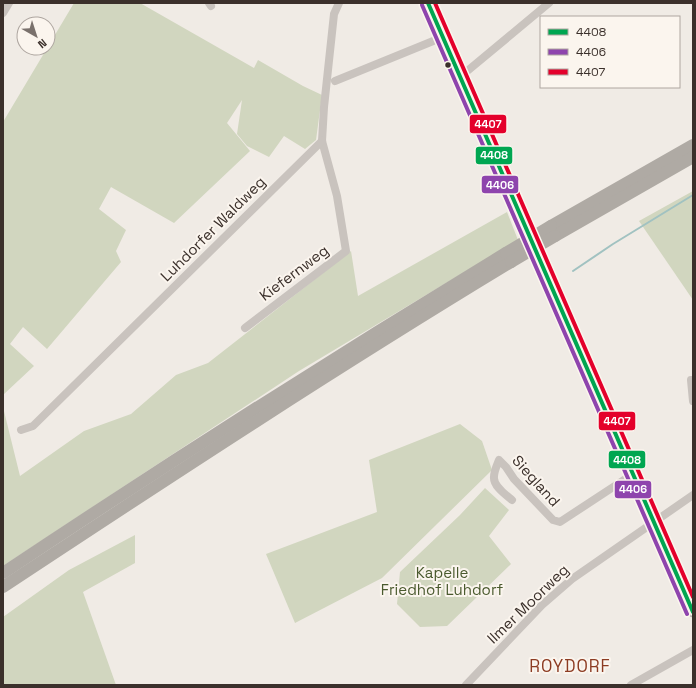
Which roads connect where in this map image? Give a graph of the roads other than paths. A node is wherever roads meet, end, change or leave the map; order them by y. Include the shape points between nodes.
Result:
1 (9, 3) edge
2 (339, 3) edge
3 (428, 3) edge
4 (550, 3) edge
5 (3, 13) edge
6 (443, 37) junction
7 (460, 77) junction
8 (335, 81) dead end
9 (322, 141) junction
10 (693, 145) edge
11 (693, 157) edge
12 (553, 231) junction
13 (245, 328) dead end
14 (691, 380) dead end
15 (693, 401) edge
16 (21, 430) dead end
17 (633, 474) junction
18 (693, 495) edge
19 (512, 500) dead end
20 (654, 522) junction
21 (18, 570) junction
22 (3, 573) edge
23 (3, 587) edge
24 (693, 612) edge
25 (693, 650) edge
26 (466, 685) edge
27 (631, 685) edge

1 - 5 street
2 - 9 street via 334,14
3 - 6 main road
4 - 7 street
6 - 7 main road
6 - 8 street
7 - 17 main road
9 - 13 street, Kiefernweg via 337,196 346,251
9 - 16 street, Luhdorfer Waldweg via 33,426
10 - 12 highway
11 - 12 highway
12 - 21 highway, bridge via 283,390 197,445
14 - 15 street
17 - 19 street, Siegland via 560,522 553,520 499,460 494,480 497,487
17 - 20 main road
18 - 20 street, Ilmer Moorweg
20 - 24 main road
20 - 26 street, Ilmer Moorweg via 572,578 542,605
21 - 22 highway
21 - 23 highway
25 - 27 street

